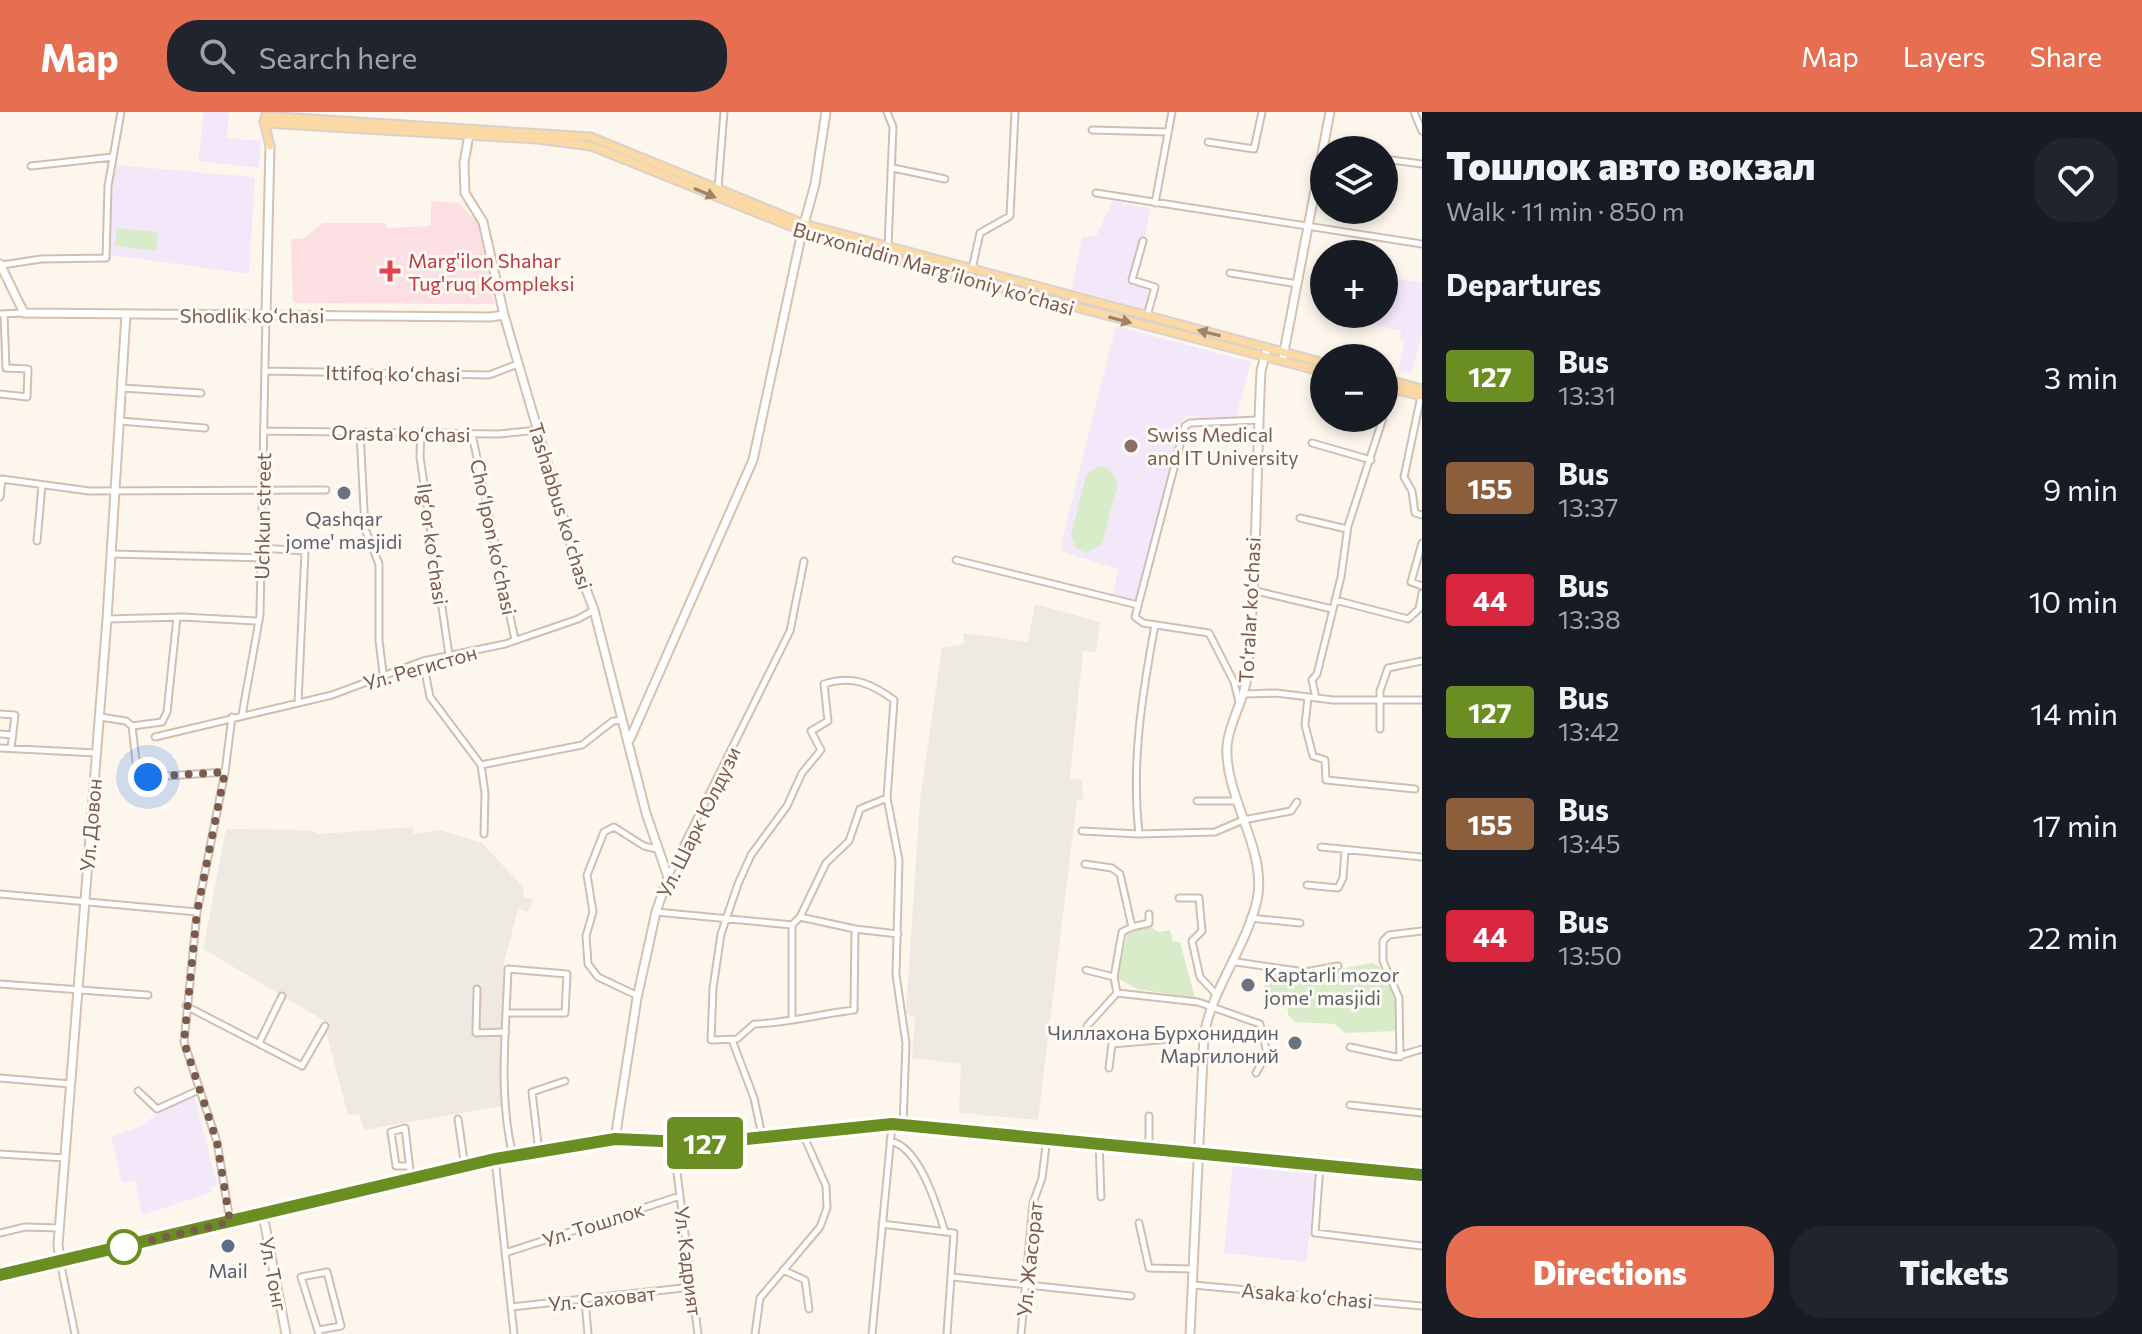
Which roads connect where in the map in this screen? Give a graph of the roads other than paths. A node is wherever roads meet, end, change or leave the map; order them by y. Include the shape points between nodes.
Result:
1 (121, 112) edge
2 (724, 112) edge
3 (826, 112) edge
4 (887, 112) edge
5 (1015, 112) edge
6 (1172, 112) edge
7 (1262, 112) edge
8 (1330, 112) edge
9 (1414, 112) edge
10 (267, 117) edge
11 (1092, 130) dead end
12 (470, 131) junction
13 (1422, 131) edge
14 (1167, 132) junction
15 (1208, 142) dead end
16 (270, 146) joint
17 (113, 157) junction
18 (1398, 161) edge
19 (1422, 164) edge
20 (31, 166) dead end
21 (893, 168) junction
22 (945, 179) dead end
23 (718, 188) junction
24 (1096, 193) dead end
25 (1155, 203) junction
26 (1311, 225) junction
27 (803, 228) junction
28 (1143, 241) dead end
29 (1422, 244) edge
30 (888, 247) junction
31 (1, 265) edge
32 (972, 269) junction
33 (1230, 273) dead end
34 (1299, 284) junction
35 (24, 313) junction
36 (2, 314) edge
37 (126, 314) junction
38 (266, 315) junction
39 (504, 315) junction
40 (1147, 317) junction
41 (1267, 348) junction
42 (1285, 353) junction
43 (1264, 357) junction
44 (1310, 359) edge
45 (1281, 362) junction
46 (518, 364) junction
47 (1310, 369) edge
48 (265, 371) junction
49 (1398, 383) edge
50 (122, 388) junction
51 (1422, 389) edge
52 (1398, 390) edge
53 (201, 393) dead end
54 (0, 394) edge
55 (1422, 396) edge
56 (1258, 420) junction
57 (120, 421) junction
58 (205, 428) dead end
59 (538, 430) junction
60 (264, 431) junction
61 (360, 432) junction
62 (1379, 432) edge
63 (421, 433) junction
64 (472, 434) junction
65 (1312, 443) dead end
66 (1371, 460) junction
67 (42, 485) junction
68 (326, 490) dead end
69 (115, 492) junction
70 (262, 492) junction
71 (0, 497) edge
72 (1422, 515) edge
73 (1300, 518) dead end
74 (1347, 529) junction
75 (37, 541) dead end
76 (1422, 543) edge
77 (261, 548) junction
78 (111, 554) junction
79 (261, 558) junction
80 (1420, 559) edge
81 (956, 560) dead end
82 (804, 561) dead end
83 (1422, 586) edge
84 (1251, 590) junction
85 (1422, 593) edge
86 (1335, 600) junction
87 (1138, 605) junction
88 (1332, 609) junction
89 (594, 610) junction
90 (177, 617) junction
91 (107, 619) junction
92 (258, 621) junction
93 (1155, 625) junction
94 (515, 640) junction
95 (449, 655) junction
96 (423, 661) junction
97 (1422, 661) edge
98 (383, 673) junction
99 (1308, 697) junction
100 (1242, 698) junction
101 (1316, 698) junction
102 (1379, 700) junction
103 (1422, 700) edge
104 (298, 703) junction
105 (0, 714) edge
106 (242, 715) junction
107 (99, 717) junction
108 (232, 717) junction
109 (638, 719) junction
110 (624, 720) junction
111 (132, 726) junction
112 (1380, 729) dead end
113 (0, 734) edge
114 (13, 735) junction
115 (155, 737) dead end
116 (629, 741) junction
117 (0, 748) edge
118 (11, 748) junction
119 (96, 753) junction
120 (481, 765) junction
121 (225, 772) junction
122 (1415, 789) dead end
123 (887, 798) junction
124 (1197, 801) dead end
125 (1236, 801) junction
126 (1297, 802) dead end
127 (1243, 820) junction
128 (1082, 831) dead end
129 (484, 834) dead end
130 (1139, 834) junction
131 (1321, 847) dead end
132 (658, 849) junction
133 (1345, 850) junction
134 (1422, 857) edge
135 (1085, 864) dead end
136 (668, 877) junction
137 (1307, 885) dead end
138 (0, 894) edge
139 (1179, 898) dead end
140 (84, 900) junction
141 (197, 912) junction
142 (656, 912) junction
143 (1149, 914) dead end
144 (800, 917) junction
145 (726, 918) junction
146 (1250, 918) junction
147 (1300, 923) dead end
148 (792, 925) junction
149 (1132, 927) junction
150 (855, 929) junction
151 (1422, 931) edge
152 (898, 934) junction
153 (1236, 962) junction
154 (1338, 966) dead end
155 (1086, 970) dead end
156 (1114, 977) junction
157 (0, 984) edge
158 (477, 989) dead end
159 (77, 991) junction
160 (1117, 993) junction
161 (148, 995) dead end
162 (1218, 995) junction
163 (282, 996) dead end
164 (638, 996) junction
165 (186, 1006) junction
166 (1212, 1006) junction
167 (507, 1013) junction
168 (792, 1021) junction
169 (325, 1026) dead end
170 (1087, 1026) dead end
171 (506, 1032) junction
172 (1204, 1036) junction
173 (732, 1040) junction
174 (259, 1043) junction
175 (1350, 1047) dead end
176 (1422, 1049) edge
177 (1400, 1057) junction
178 (1109, 1068) dead end
179 (1256, 1073) dead end
180 (0, 1078) edge
181 (565, 1081) dead end
182 (70, 1084) junction
183 (199, 1090) junction
184 (138, 1091) dead end
185 (1350, 1105) dead end
186 (1422, 1113) edge
187 (1149, 1116) dead end
188 (458, 1119) dead end
189 (892, 1124) junction
190 (903, 1125) junction
191 (801, 1131) junction
192 (762, 1136) junction
193 (1047, 1137) junction
194 (615, 1139) junction
195 (673, 1141) junction
196 (890, 1141) junction
197 (1099, 1142) junction
198 (1149, 1147) junction
199 (539, 1152) junction
200 (1199, 1152) junction
201 (0, 1154) edge
202 (513, 1156) junction
203 (65, 1158) junction
204 (495, 1159) junction
205 (1320, 1164) junction
206 (409, 1166) junction
207 (465, 1167) junction
208 (1422, 1175) edge
209 (411, 1180) junction
210 (680, 1196) junction
211 (1101, 1197) dead end
212 (263, 1215) junction
213 (230, 1222) junction
214 (1139, 1223) dead end
215 (882, 1224) junction
216 (59, 1228) junction
217 (945, 1232) junction
218 (0, 1233) edge
219 (1422, 1246) edge
220 (505, 1253) junction
221 (60, 1261) junction
222 (1192, 1269) junction
223 (783, 1270) junction
224 (0, 1275) edge
225 (952, 1277) junction
226 (1192, 1285) junction
227 (692, 1287) junction
228 (1025, 1287) junction
229 (1131, 1296) dead end
230 (585, 1301) junction
231 (1422, 1306) edge
232 (511, 1307) junction
233 (809, 1309) dead end
234 (319, 1332) edge
235 (75, 1334) edge
236 (286, 1334) edge
237 (514, 1334) edge
238 (588, 1334) edge
239 (698, 1334) edge
240 (755, 1334) edge
241 (872, 1334) edge
242 (947, 1334) edge
243 (1021, 1334) edge
244 (1190, 1334) edge

1 - 17 street
2 - 23 street
3 - 27 street
4 - 21 street via 893,127
5 - 32 street via 1010,216 980,233
6 - 14 street
7 - 15 street via 1254,149
8 - 26 street
9 - 13 street
10 - 12 main road, Burxoniddin Marg’iloniy ko’chasi
10 - 16 main road
11 - 14 street
12 - 23 main road, Burxoniddin Marg’iloniy ko’chasi via 591,137
12 -> 27 main road, Burxoniddin Marg’iloniy ko’chasi via 591,146
12 - 39 street, Tashabbus koʻchasi via 465,193 483,222
14 - 25 street
16 - 38 street
17 - 20 street
17 - 31 street via 106,258
18 - 19 street
21 - 22 street
21 - 30 street
23 - 27 main road, Burxoniddin Marg’iloniy ko’chasi
24 - 25 street
25 - 26 street
26 - 29 street
26 - 34 street
27 - 30 main road, Burxoniddin Marg’iloniy ko’chasi
27 -> 43 main road, Burxoniddin Marg’iloniy ko’chasi via 938,272
27 - 109 street via 753,460
28 - 40 street via 1132,280 1155,287
30 - 32 main road, Burxoniddin Marg’iloniy ko’chasi
31 - 35 street
32 - 40 main road, Burxoniddin Marg’iloniy ko’chasi
33 - 34 street
34 - 42 street
35 - 36 street, Shodlik koʻchasi
35 - 37 street, Shodlik koʻchasi
36 - 54 street via 6,368 28,369 27,397
37 - 38 street, Shodlik koʻchasi
37 - 50 street, Ул. Довон
38 - 39 street, Shodlik koʻchasi
38 - 48 street, Uchkun street
39 - 46 street, Tashabbus koʻchasi
41 -> 40 main road, Burxoniddin Marg’iloniy ko’chasi
41 - 42 main road, Burxoniddin Marg’iloniy ko’chasi
41 - 43 street, Toʻralar koʻchasi
42 - 44 main road, Burxoniddin Marg’iloniy ko’chasi
42 - 45 street
43 - 45 main road, Burxoniddin Marg’iloniy ko’chasi
43 - 56 street, Toʻralar koʻchasi
45 - 47 main road, Burxoniddin Marg’iloniy ko’chasi
46 - 48 street, Ittifoq koʻchasi via 489,375
46 - 59 street, Tashabbus koʻchasi
48 - 60 street, Uchkun street
49 - 51 main road
50 - 53 street
50 - 57 street, Ул. Довон
52 - 55 main road
55 - 72 street via 1404,477 1415,513
56 - 84 street, Toʻralar koʻchasi
56 - 87 street via 1185,426
57 - 58 street
57 - 69 street, Ул. Довон
59 - 64 street, Orasta koʻchasi
59 - 89 street, Tashabbus koʻchasi
60 - 61 street, Orasta koʻchasi
60 - 70 street, Uchkun street
61 - 63 street, Orasta koʻchasi
61 - 98 street via 365,529 379,564
62 - 66 street
63 - 64 street, Orasta koʻchasi
63 - 95 street, Ilgʻor koʻchasi
64 - 94 street, Choʻlpon koʻchasi
65 - 66 street
66 - 74 street
67 - 69 street
67 - 71 street via 2,479
67 - 75 street
68 - 70 street
69 - 70 street
69 - 78 street, Ул. Довон
70 - 77 street, Uchkun street
73 - 74 street
74 - 86 street
76 - 80 street
77 - 79 street, Uchkun street
77 - 104 street via 305,551
78 - 79 street
78 - 91 street, Ул. Довон
79 - 92 street, Uchkun street
80 - 83 street via 1411,583
81 - 87 street
82 - 136 street, Ул. Шарк Юлдузи via 790,631
84 - 88 street
84 - 100 street, Toʻralar koʻchasi
85 - 86 street via 1419,609 1408,619
86 - 88 street
87 - 93 street via 1137,621
88 - 101 street via 1312,680
89 - 94 street, Ул. Регистон
89 - 110 street, Tashabbus koʻchasi
90 - 91 street
90 - 92 street
90 - 111 street via 167,712 162,722
91 - 107 street, Ул. Довон
92 - 106 street, Uchkun street
93 - 100 street via 1209,633
93 - 130 street via 1137,736
94 - 95 street, Ул. Регистон
95 - 96 street, Ул. Регистон
96 - 98 street, Ул. Регистон
96 - 120 street via 430,697
97 - 102 street via 1388,668
98 - 104 street, Ул. Регистон
99 - 100 street
99 - 101 street
99 - 122 street via 1305,731 1313,756 1325,760 1326,780
100 - 125 street, Toʻralar koʻchasi via 1227,746
101 - 102 street
102 - 103 street
102 - 112 street
104 - 106 street, Ул. Регистон
105 - 114 street via 15,715
106 - 108 street, Ул. Регистон
107 - 111 street
107 - 119 street, Ул. Довон
108 - 115 street, Ул. Регистон
108 - 121 street
109 - 110 street
109 - 116 street
110 - 116 street, Tashabbus koʻchasi
110 - 120 street via 613,721 582,745
111 - 121 street via 138,778
113 - 114 street
114 - 118 street
116 - 132 street, Tashabbus koʻchasi
117 - 118 street
118 - 119 street
119 - 140 street, Ул. Довон
120 - 129 street
121 - 141 street
123 - 144 street via 860,809 849,841 826,863
123 - 145 street via 894,700 844,677 824,684 828,721 811,731 821,750 751,855
123 - 152 street via 899,860
124 - 125 street
125 - 127 street, Toʻralar koʻchasi
126 - 127 street via 1291,811
127 - 130 street via 1215,832
127 - 146 street, Toʻralar koʻchasi via 1251,839 1257,892
128 - 130 street
131 - 133 street
132 - 136 street, Tashabbus koʻchasi
132 - 164 street via 614,827 604,832 587,875 593,912 586,936 588,964 598,977
133 - 134 street
133 - 137 street via 1339,887
135 - 149 street via 1119,872
136 - 142 street, Ул. Шарк Юлдузи
138 - 140 street
139 - 162 street via 1199,898 1202,931 1192,941 1200,977
140 - 141 street
140 - 159 street, Ул. Довон
141 - 165 street
142 - 145 street
142 - 164 street, Ул. Шарк Юлдузи
143 - 149 street via 1149,923
144 - 148 street
144 - 150 street
145 - 148 street
145 - 173 street via 713,988 711,1040
146 - 147 street
146 - 153 street, Toʻralar koʻchasi
148 - 168 street
149 - 156 street via 1122,932
150 - 152 street
150 - 168 street via 854,1010
151 - 177 street via 1386,936 1383,961 1399,998
152 - 190 street via 896,992 906,1043
153 - 154 street via 1305,972
153 - 162 street, Toʻralar koʻchasi
155 - 156 street
156 - 160 street
157 - 159 street
158 - 171 street via 476,1033
159 - 161 street
159 - 182 street, Ул. Довон
160 - 166 street
160 - 170 street
162 - 166 street, Toʻralar koʻchasi
163 - 174 street
164 - 194 street, Ул. Шарк Юлдузи
165 - 174 street
165 - 183 street via 184,1042
166 - 172 street, Toʻralar koʻchasi
166 - 179 street via 1261,1025 1267,1053
167 - 167 street via 508,969 567,974 565,1013
167 - 171 street
168 - 173 street via 754,1024
169 - 174 street via 302,1066
171 - 202 street via 504,1120
172 - 178 street via 1112,1044
172 - 200 street, Toʻralar koʻchasi
173 - 192 street
175 - 177 street
176 - 177 street
180 - 182 street
181 - 199 street via 532,1092
182 - 203 street, Ул. Довон
183 - 184 street via 157,1109
183 - 213 street via 217,1142
185 - 186 street
187 - 198 street
188 - 207 street
189 - 190 main road
189 - 191 main road
189 - 196 street
190 - 193 main road
191 - 192 main road
191 - 223 street via 826,1186 827,1208 820,1227
192 - 195 main road
193 - 197 main road
193 - 228 street, Ул. Жасорат via 1033,1203
194 - 195 main road
194 - 199 main road
195 - 210 street, Ул. Кадрият
196 - 215 street
196 - 217 street via 900,1145 930,1185
197 - 198 main road
197 - 211 street
198 - 200 main road
199 - 202 main road
200 - 205 main road
200 - 222 street, Toʻralar koʻchasi
201 - 203 street
202 - 204 main road
203 - 216 street, Ул. Довон
204 - 207 main road
204 - 220 street
205 - 208 main road
205 - 219 street via 1315,1233
206 - 206 street via 405,1128 391,1132 396,1166
206 - 209 street
207 - 209 main road
209 - 212 main road
210 - 220 street, Ул. Тошлок
210 - 227 street, Ул. Кадрият
212 - 213 main road
212 - 236 street, Ул. Тонг
213 - 221 main road
214 - 222 street via 1149,1268
215 - 217 street
215 - 241 street
216 - 218 street
216 - 221 street, Ул. Довон
217 - 225 street via 954,1233
220 - 232 street
221 - 224 main road
221 - 235 street, Ул. Довон
222 - 226 street, Toʻralar koʻchasi
223 - 233 street via 805,1280
223 - 240 street via 760,1298
225 - 228 street
225 - 242 street
226 - 231 street, Asaka koʻchasi
226 - 244 street, Toʻralar koʻchasi
227 - 230 street, Ул. Саховат
227 - 239 street, Ул. Кадрият
228 - 229 street
228 - 243 street, Ул. Жасорат
230 - 232 street, Ул. Саховат
230 - 238 street
232 - 237 street
234 - 234 street via 341,1326 327,1272 301,1277

